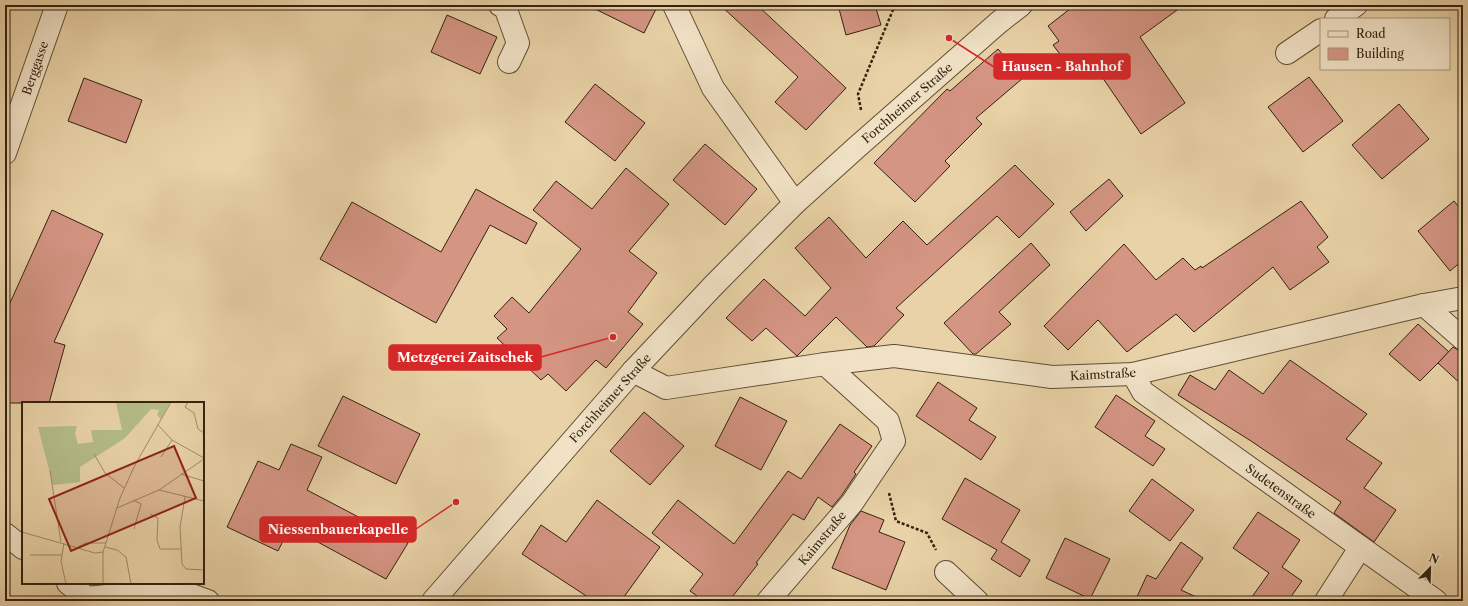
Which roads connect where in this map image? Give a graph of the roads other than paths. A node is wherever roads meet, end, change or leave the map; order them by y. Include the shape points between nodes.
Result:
1 (57, 5) edge
2 (500, 5) edge
3 (674, 5) edge
4 (1021, 5) edge
5 (1356, 5) edge
6 (1337, 18) edge
7 (1320, 31) edge
8 (1288, 53) dead end
9 (509, 62) dead end
10 (5, 153) edge
11 (796, 203) junction
12 (1463, 298) edge
13 (1424, 305) junction
14 (1463, 339) edge
15 (825, 364) junction
16 (633, 371) junction
17 (1133, 374) junction
18 (5, 534) edge
19 (22, 547) edge
20 (1360, 548) junction
21 (946, 572) road end
22 (69, 584) edge
23 (89, 599) edge
24 (208, 601) edge
25 (433, 601) edge
26 (768, 601) edge
27 (977, 601) edge
28 (1326, 601) edge
29 (1436, 601) edge

1 - 10 street, Berggasse
2 - 9 street via 505,7 518,43
3 - 11 street via 713,88
4 - 11 street, Forchheimer Straße
5 - 6 street
7 - 8 street
11 - 16 street, Forchheimer Straße
12 - 13 street, Kaimstraße
13 - 14 street
13 - 17 street, Kaimstraße
15 - 16 street, Kaimstraße via 666,388
15 - 17 street, Kaimstraße via 894,356 1052,377
15 - 26 street, Kaimstraße via 888,421 894,441 852,503
16 - 25 street, Forchheimer Straße
17 - 20 street, Sudetenstraße via 1143,392
18 - 19 street
20 - 28 street
20 - 29 street, Sudetenstraße
21 - 27 street
22 - 23 street
23 - 24 street via 136,592 183,592

